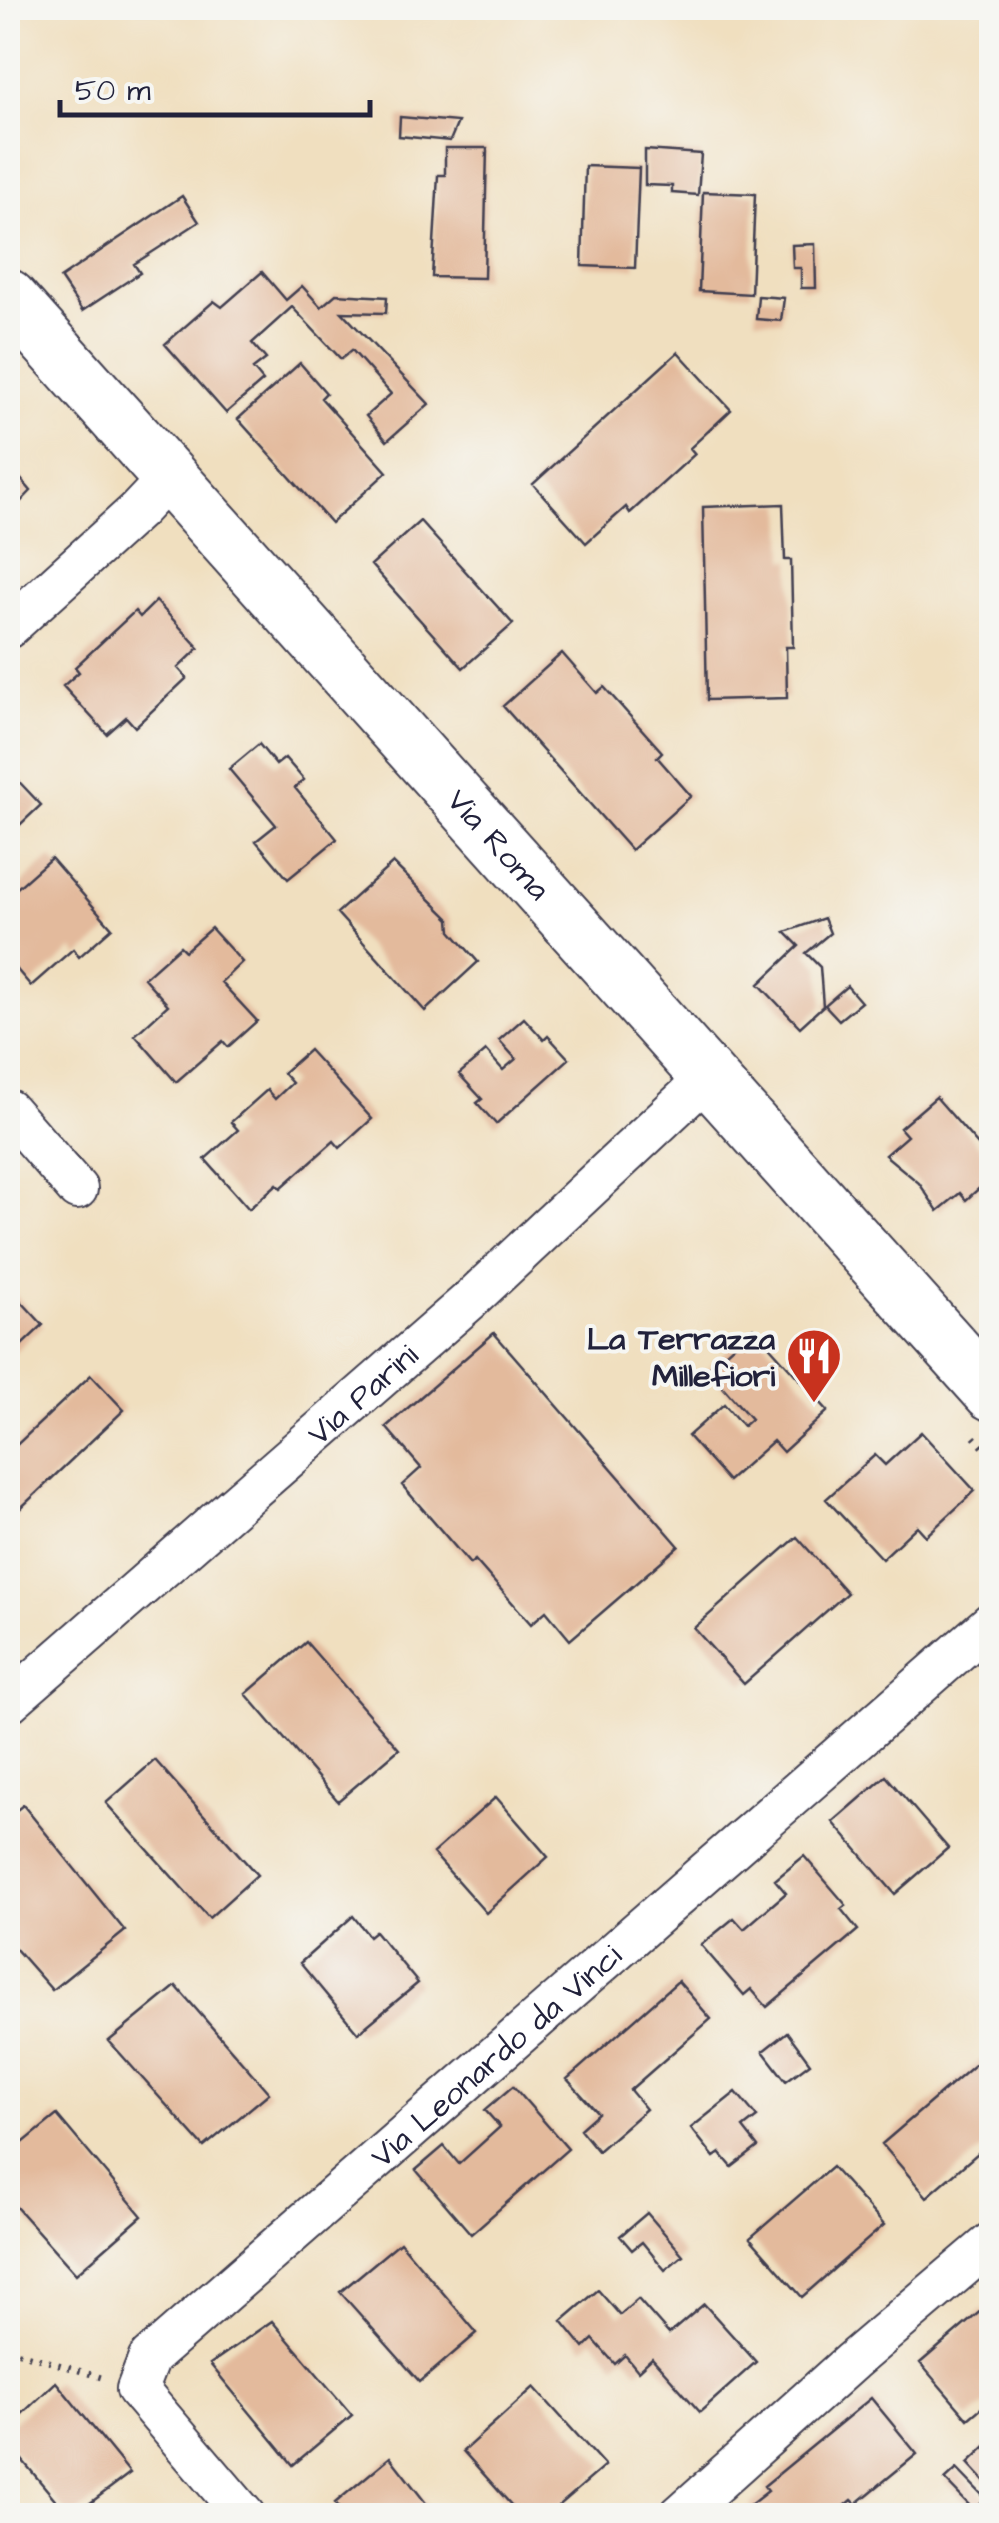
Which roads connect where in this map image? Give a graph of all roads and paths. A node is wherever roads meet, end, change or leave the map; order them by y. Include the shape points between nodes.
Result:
1 (8, 297) edge
2 (170, 476) junction
3 (8, 628) edge
4 (707, 1078) junction
5 (8, 1110) edge
6 (76, 1188) dead end
7 (992, 1393) edge
8 (992, 1622) edge
9 (8, 1703) edge
10 (992, 2242) edge
11 (8, 2350) edge
12 (137, 2388) junction
13 (245, 2516) edge
14 (679, 2516) edge

1 - 2 main road, Via Roma
2 - 3 street
2 - 4 main road, Via Roma
4 - 7 main road, Via Roma
4 - 9 street, Via Parini via 469,1300
5 - 6 street
8 - 12 street, Via Leonardo da Vinci via 149,2358
10 - 14 street
11 - 12 path
12 - 13 street

